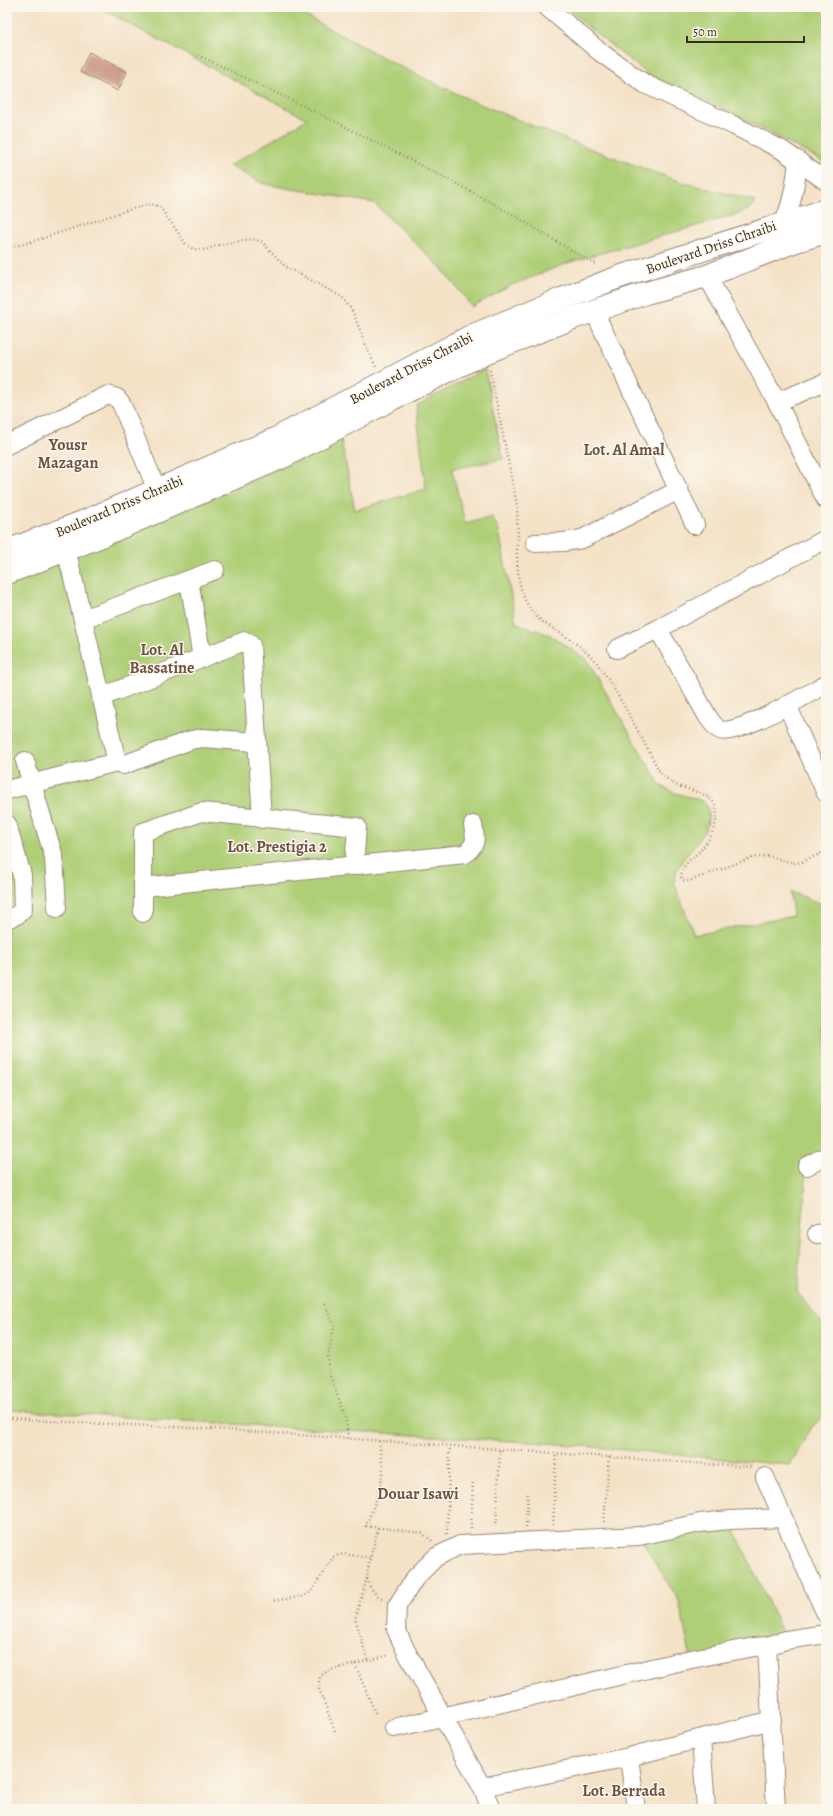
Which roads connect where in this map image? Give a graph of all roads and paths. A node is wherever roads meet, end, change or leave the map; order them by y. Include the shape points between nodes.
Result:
1 (547, 7) edge
2 (198, 55) dead end
3 (798, 160) junction
4 (826, 181) edge
5 (826, 210) edge
6 (784, 222) junction
7 (826, 232) edge
8 (7, 248) edge
9 (707, 276) junction
10 (619, 278) junction
11 (594, 311) junction
12 (487, 352) junction
13 (383, 382) junction
14 (826, 382) edge
15 (777, 402) junction
16 (319, 428) junction
17 (7, 444) edge
18 (279, 448) junction
19 (157, 490) junction
20 (679, 490) junction
21 (826, 500) edge
22 (696, 525) dead end
23 (826, 539) edge
24 (535, 543) dead end
25 (66, 549) junction
26 (7, 551) edge
27 (215, 570) dead end
28 (7, 572) edge
29 (189, 580) junction
30 (83, 619) junction
31 (658, 629) junction
32 (617, 649) dead end
33 (202, 658) junction
34 (826, 684) edge
35 (101, 697) junction
36 (787, 705) junction
37 (257, 742) junction
38 (25, 760) dead end
39 (117, 762) junction
40 (31, 784) junction
41 (7, 790) edge
42 (826, 793) edge
43 (262, 819) junction
44 (7, 824) edge
45 (473, 825) dead end
46 (826, 851) edge
47 (354, 866) junction
48 (143, 887) junction
49 (57, 908) dead end
50 (143, 913) dead end
51 (7, 919) edge
52 (826, 1156) edge
53 (807, 1166) dead end
54 (324, 1303) dead end
55 (7, 1419) edge
56 (348, 1439) junction
57 (379, 1441) junction
58 (450, 1446) junction
59 (500, 1450) junction
60 (556, 1453) junction
61 (609, 1457) junction
62 (750, 1467) dead end
63 (765, 1478) dead end
64 (473, 1480) dead end
65 (528, 1491) dead end
66 (783, 1518) junction
67 (378, 1528) junction
68 (603, 1538) junction
69 (552, 1540) junction
70 (526, 1542) junction
71 (495, 1543) junction
72 (471, 1544) junction
73 (444, 1553) junction
74 (372, 1558) junction
75 (367, 1578) junction
76 (274, 1601) dead end
77 (397, 1606) junction
78 (826, 1614) edge
79 (826, 1634) edge
80 (767, 1646) junction
81 (406, 1651) junction
82 (368, 1661) junction
83 (355, 1664) junction
84 (376, 1714) dead end
85 (443, 1716) junction
86 (772, 1720) junction
87 (394, 1728) dead end
88 (335, 1731) dead end
89 (701, 1739) junction
90 (629, 1757) junction
91 (482, 1788) junction
92 (491, 1809) edge
93 (636, 1809) edge
94 (706, 1809) edge
95 (776, 1809) edge

1 - 3 street via 600,52 644,84 735,126
2 - 10 path via 461,186
3 - 4 street
3 - 6 street via 796,187
5 - 6 main road, Boulevard Driss Chraibi
6 - 10 main road, Boulevard Driss Chraibi
7 - 9 main road, Boulevard Driss Chraibi via 793,242
8 - 13 path via 151,204 160,207 186,244 193,249 205,250 251,239 261,241 285,266 342,297 353,312
9 - 11 main road, Boulevard Driss Chraibi
9 - 15 street
10 - 13 main road, Boulevard Driss Chraibi via 471,336
11 - 12 main road, Boulevard Driss Chraibi
11 - 20 street
12 - 16 main road, Boulevard Driss Chraibi
12 - 46 path via 517,506 517,562 524,600 538,617 582,647 595,661 608,679 660,772 673,783 706,796 714,804 717,812 716,823 702,849 682,870 683,880 689,881 751,858 768,856 794,863
13 - 16 main road, Boulevard Driss Chraibi
14 - 15 street
15 - 21 street
16 - 18 main road, Boulevard Driss Chraibi
17 - 19 street via 108,395 122,403
18 - 19 main road, Boulevard Driss Chraibi
18 - 25 main road, Boulevard Driss Chraibi via 213,488
19 - 26 main road, Boulevard Driss Chraibi
20 - 22 street
20 - 24 street via 582,538
23 - 31 street
25 - 28 main road, Boulevard Driss Chraibi
25 - 30 street
27 - 29 street
29 - 30 street
29 - 33 street
30 - 35 street
31 - 32 street
31 - 36 street via 708,717 720,730 728,732 742,727
33 - 35 street
33 - 37 street via 245,641 250,645
34 - 36 street
35 - 39 street
36 - 42 street
37 - 39 street via 202,738 122,765
37 - 43 street
38 - 40 street
39 - 40 street
40 - 41 street
40 - 49 street via 54,857
43 - 47 street via 357,827
43 - 48 street via 202,812 143,832
44 - 51 street via 22,875 23,909
45 - 47 street via 476,839 474,846 465,854
47 - 48 street
48 - 50 street
52 - 53 street
54 - 56 path via 334,1326 328,1357 329,1373 346,1418
55 - 56 path via 214,1429
56 - 57 path
57 - 58 path
57 - 67 path via 383,1470 379,1492 366,1526
58 - 59 path
58 - 73 path
59 - 60 path
59 - 71 path
60 - 61 path
60 - 69 path
61 - 62 path
61 - 68 path
63 - 66 street
64 - 72 path
65 - 70 path
66 - 68 street via 700,1523 638,1536
66 - 78 street
67 - 73 path via 422,1533
67 - 74 path
68 - 69 street
69 - 70 street
70 - 71 street
71 - 72 street
72 - 73 street via 460,1545
73 - 77 street via 436,1557 415,1578
74 - 75 path
74 - 76 path via 342,1554 333,1557 311,1592 304,1596
75 - 77 path via 378,1597
75 - 82 path via 355,1618
77 - 81 street via 396,1629
79 - 80 street via 786,1640
80 - 85 street via 691,1659
80 - 86 street
81 - 82 path
81 - 85 street
82 - 83 path
83 - 84 path
83 - 88 path via 327,1671 320,1677 318,1687
85 - 87 street
85 - 91 street
86 - 89 street
86 - 95 street
89 - 90 street
89 - 94 street
90 - 91 street
90 - 93 street
91 - 92 street

